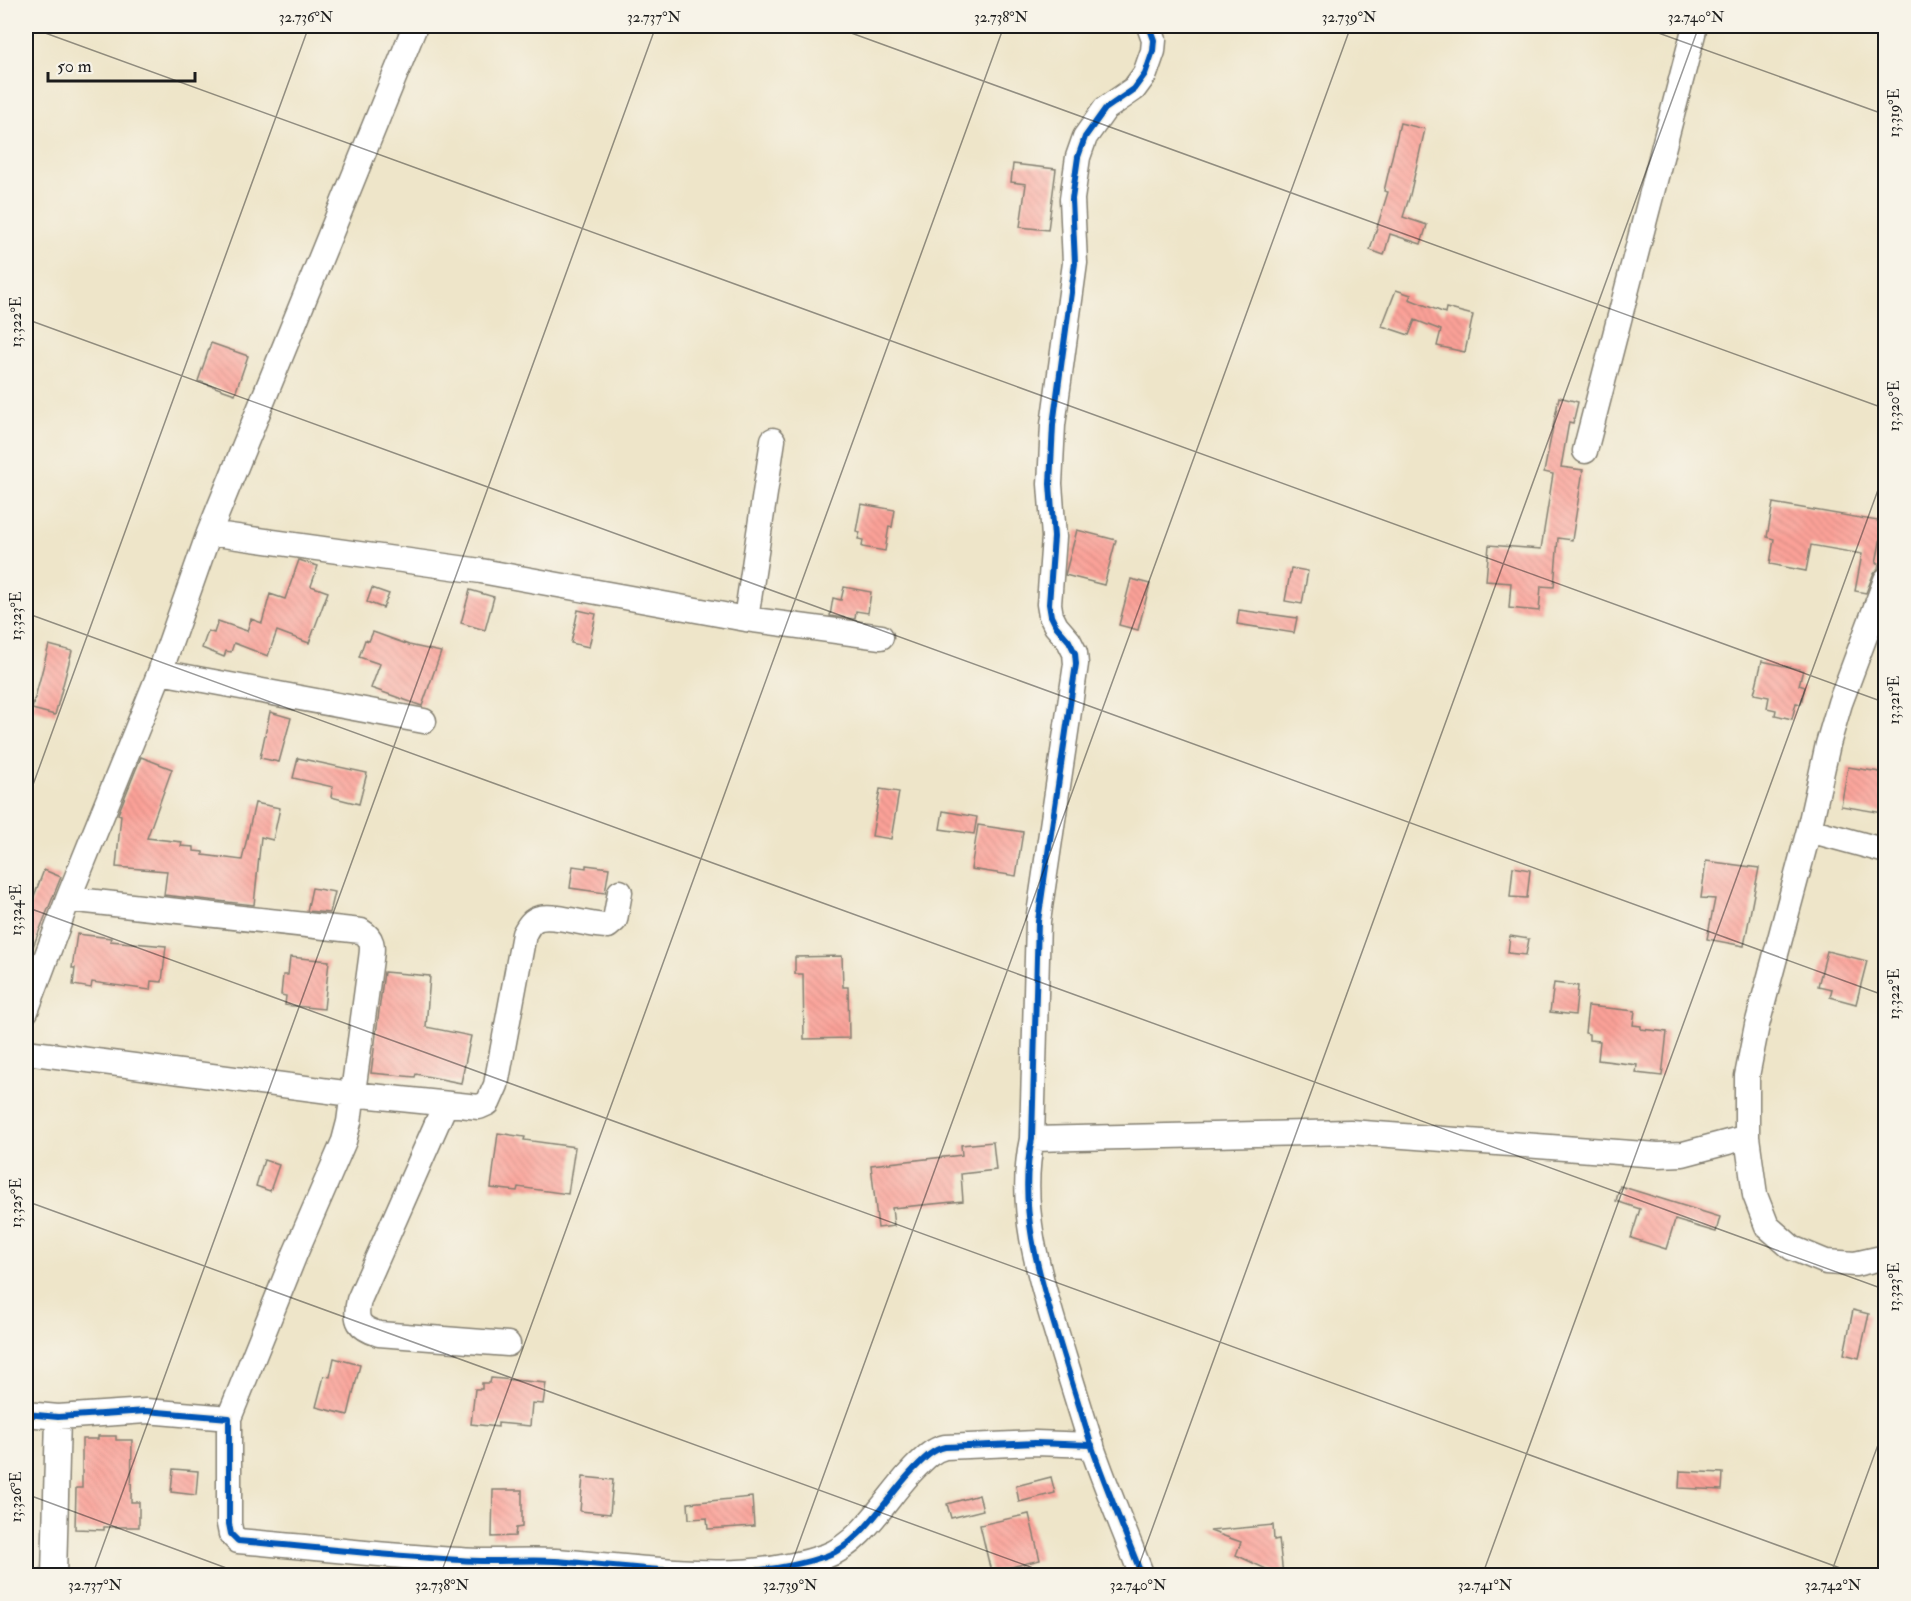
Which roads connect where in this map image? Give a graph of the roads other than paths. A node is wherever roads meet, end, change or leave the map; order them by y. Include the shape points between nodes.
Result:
1 (415, 26) edge
2 (1149, 26) edge
3 (1695, 26) edge
4 (773, 440) dead end
5 (1585, 451) dead end
6 (209, 533) junction
7 (1886, 580) edge
8 (746, 619) junction
9 (880, 636) dead end
10 (160, 672) junction
11 (424, 721) dead end
12 (1809, 830) junction
13 (1886, 851) edge
14 (621, 892) dead end
15 (68, 899) junction
16 (26, 1011) edge
17 (26, 1052) edge
18 (352, 1094) junction
19 (445, 1105) junction
20 (1747, 1137) junction
21 (1032, 1139) junction
22 (1886, 1257) edge
23 (508, 1344) dead end
24 (26, 1414) edge
25 (58, 1417) junction
26 (229, 1418) junction
27 (1092, 1445) junction
28 (54, 1575) edge
29 (1142, 1575) edge

1 - 6 street
2 - 21 street via 1154,40 1145,74 1134,89 1105,109 1082,143 1072,199 1075,263 1053,425 1050,484 1054,537 1049,604 1056,626 1075,653 1076,664 1038,921
3 - 5 street
4 - 8 street
6 - 8 street via 481,571
6 - 10 street
7 - 12 street via 1840,703
8 - 9 street
10 - 11 street
10 - 15 street
12 - 13 street
12 - 20 street via 1757,1025 1747,1076
14 - 19 street via 615,920 608,926 547,918 528,926 492,1097 479,1107
15 - 16 street
15 - 18 street via 367,934 372,950
17 - 18 street
18 - 19 street
18 - 26 street via 340,1150
19 - 23 street via 359,1300 357,1318 366,1329 379,1334
20 - 21 street via 1683,1154 1658,1155 1350,1132
20 - 22 street via 1755,1195 1767,1226 1792,1248 1826,1262 1855,1264
21 - 27 street via 1026,1181 1037,1261
24 - 25 street
25 - 26 street via 146,1412
25 - 28 street
26 - 27 street via 229,1524 237,1541 462,1561 553,1561 724,1573 795,1564 828,1555 859,1533 904,1479 938,1449 1035,1443
27 - 29 street

